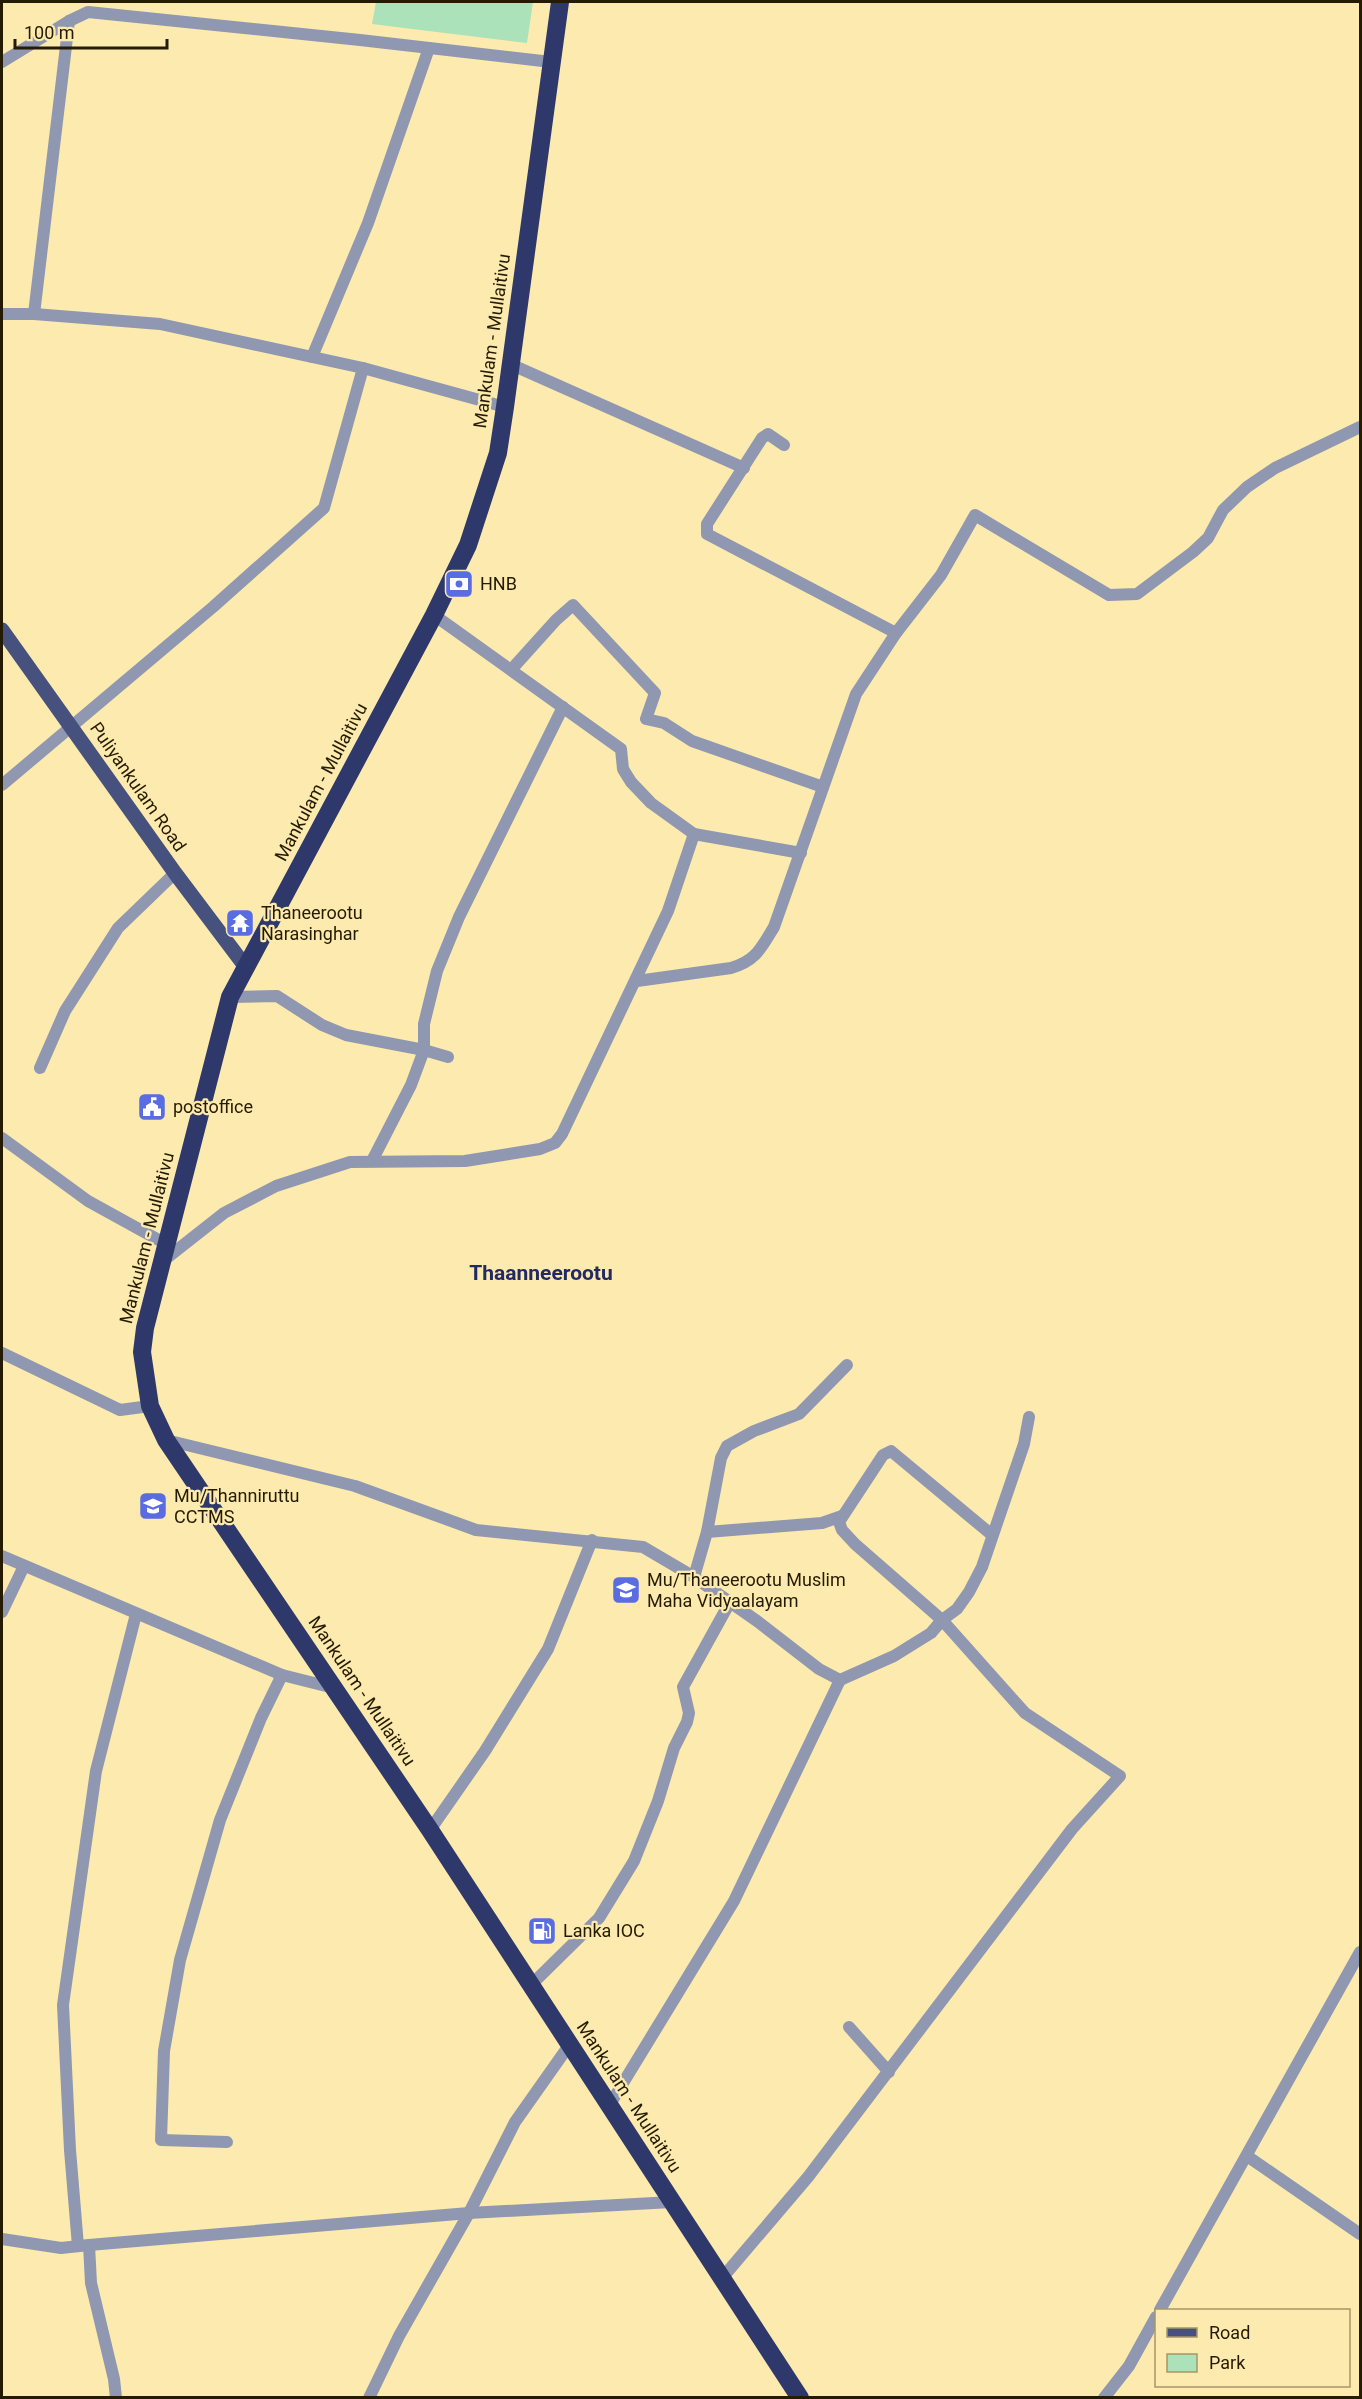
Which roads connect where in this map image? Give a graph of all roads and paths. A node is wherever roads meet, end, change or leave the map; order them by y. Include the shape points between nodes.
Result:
1 (560, 2) edge
2 (69, 21) junction
3 (429, 48) junction
4 (2, 62) edge
5 (551, 62) junction
6 (2, 314) edge
7 (34, 314) junction
8 (312, 357) junction
9 (510, 363) junction
10 (363, 368) junction
11 (505, 406) junction
12 (1360, 427) edge
13 (784, 445) dead end
14 (744, 468) junction
15 (434, 615) junction
16 (2, 630) edge
17 (896, 633) junction
18 (511, 670) junction
19 (563, 707) junction
20 (72, 726) junction
21 (2, 785) edge
22 (823, 787) junction
23 (694, 834) junction
24 (801, 853) junction
25 (175, 873) junction
26 (245, 966) junction
27 (637, 981) junction
28 (230, 997) junction
29 (424, 1050) junction
30 (448, 1057) dead end
31 (40, 1068) dead end
32 (2, 1138) edge
33 (372, 1161) junction
34 (166, 1244) junction
35 (162, 1262) junction
36 (2, 1353) edge
37 (847, 1365) dead end
38 (150, 1406) junction
39 (1029, 1417) dead end
40 (166, 1440) junction
41 (842, 1516) junction
42 (707, 1532) junction
43 (992, 1535) junction
44 (592, 1540) junction
45 (2, 1556) edge
46 (24, 1566) junction
47 (694, 1578) junction
48 (730, 1602) junction
49 (2, 1612) edge
50 (136, 1614) junction
51 (942, 1620) junction
52 (282, 1675) junction
53 (840, 1680) junction
54 (335, 1688) junction
55 (430, 1830) junction
56 (1360, 1952) edge
57 (531, 1985) junction
58 (849, 2026) dead end
59 (570, 2044) junction
60 (889, 2072) junction
61 (609, 2106) junction
62 (227, 2142) dead end
63 (1247, 2156) junction
64 (672, 2202) junction
65 (468, 2213) junction
66 (1360, 2234) edge
67 (2, 2240) edge
68 (84, 2245) junction
69 (723, 2277) junction
70 (1161, 2309) edge
71 (1155, 2319) edge
72 (796, 2396) edge
73 (116, 2397) edge
74 (369, 2397) edge
75 (1104, 2397) edge

1 - 5 highway, Mankulam - Mullaitivu
2 - 3 street via 88,12
2 - 4 street
2 - 7 street
3 - 5 street
3 - 8 street via 368,224
5 - 9 highway, Mankulam - Mullaitivu
6 - 7 street
7 - 8 street via 160,324
8 - 10 street
9 - 11 highway, Mankulam - Mullaitivu
9 - 14 street
10 - 11 street
10 - 20 street via 324,508
11 - 15 highway, Mankulam - Mullaitivu via 498,453 483,501 468,545
12 - 17 street via 1275,468 1247,487 1223,510 1208,538 1137,594 1109,595 975,515 940,575
13 - 14 street via 768,434
14 - 17 street via 707,524 707,534
15 - 18 street
15 - 26 highway, Mankulam - Mullaitivu
16 - 20 main road, Puliyankulam Road
17 - 22 street via 856,694
18 - 19 street
18 - 22 street via 573,605 655,693 646,719 664,723 692,741
19 - 23 street via 621,749 623,768 631,782 651,803
19 - 29 street via 459,917 437,971 424,1024
20 - 21 street
20 - 25 main road, Puliyankulam Road
22 - 24 street
23 - 24 street
23 - 27 street via 669,911
24 - 27 street via 774,927 759,952 745,964
25 - 26 main road, Puliyankulam Road
25 - 31 street via 118,928 65,1011
26 - 28 highway, Mankulam - Mullaitivu
27 - 33 street via 555,1143 465,1161
28 - 29 street via 277,996 322,1025 346,1035
28 - 34 highway, Mankulam - Mullaitivu
29 - 30 street
29 - 33 street via 411,1085
32 - 34 street via 88,1201
33 - 35 street via 350,1162 276,1186 224,1213
34 - 35 highway, Mankulam - Mullaitivu
35 - 38 highway, Mankulam - Mullaitivu via 142,1352
36 - 38 street via 120,1410
37 - 42 street via 799,1414 726,1446
38 - 40 highway, Mankulam - Mullaitivu
39 - 43 street via 1024,1444
40 - 44 street via 355,1486 476,1530
40 - 54 highway, Mankulam - Mullaitivu
41 - 42 street via 822,1523
41 - 43 street via 883,1455 891,1451
41 - 51 street via 842,1530 855,1544
42 - 47 street
43 - 51 street via 969,1592 957,1609
44 - 47 street via 643,1547
44 - 55 street via 548,1649
45 - 46 street
46 - 49 street
46 - 50 street
47 - 48 street
48 - 53 street via 819,1669
48 - 57 street via 683,1687 687,1722 634,1861 599,1918
50 - 52 street
50 - 68 street via 96,1771 63,2005 70,2150
51 - 53 street via 931,1633 894,1656
51 - 60 street via 1025,1713 1120,1776 1072,1829
52 - 54 street
52 - 62 street via 220,1820 180,1960 164,2051 161,2140
53 - 61 street via 734,1901
54 - 55 highway, Mankulam - Mullaitivu
55 - 57 highway, Mankulam - Mullaitivu
56 - 63 street
57 - 59 highway, Mankulam - Mullaitivu
58 - 60 street
59 - 61 highway, Mankulam - Mullaitivu
59 - 65 street via 515,2122
60 - 69 street via 808,2177
61 - 64 highway, Mankulam - Mullaitivu
63 - 66 street
63 - 70 street
64 - 65 street
64 - 69 highway, Mankulam - Mullaitivu
65 - 68 street
65 - 74 street
67 - 68 street via 61,2248
68 - 73 street
69 - 72 highway, Mankulam - Mullaitivu
71 - 75 street via 1129,2366

